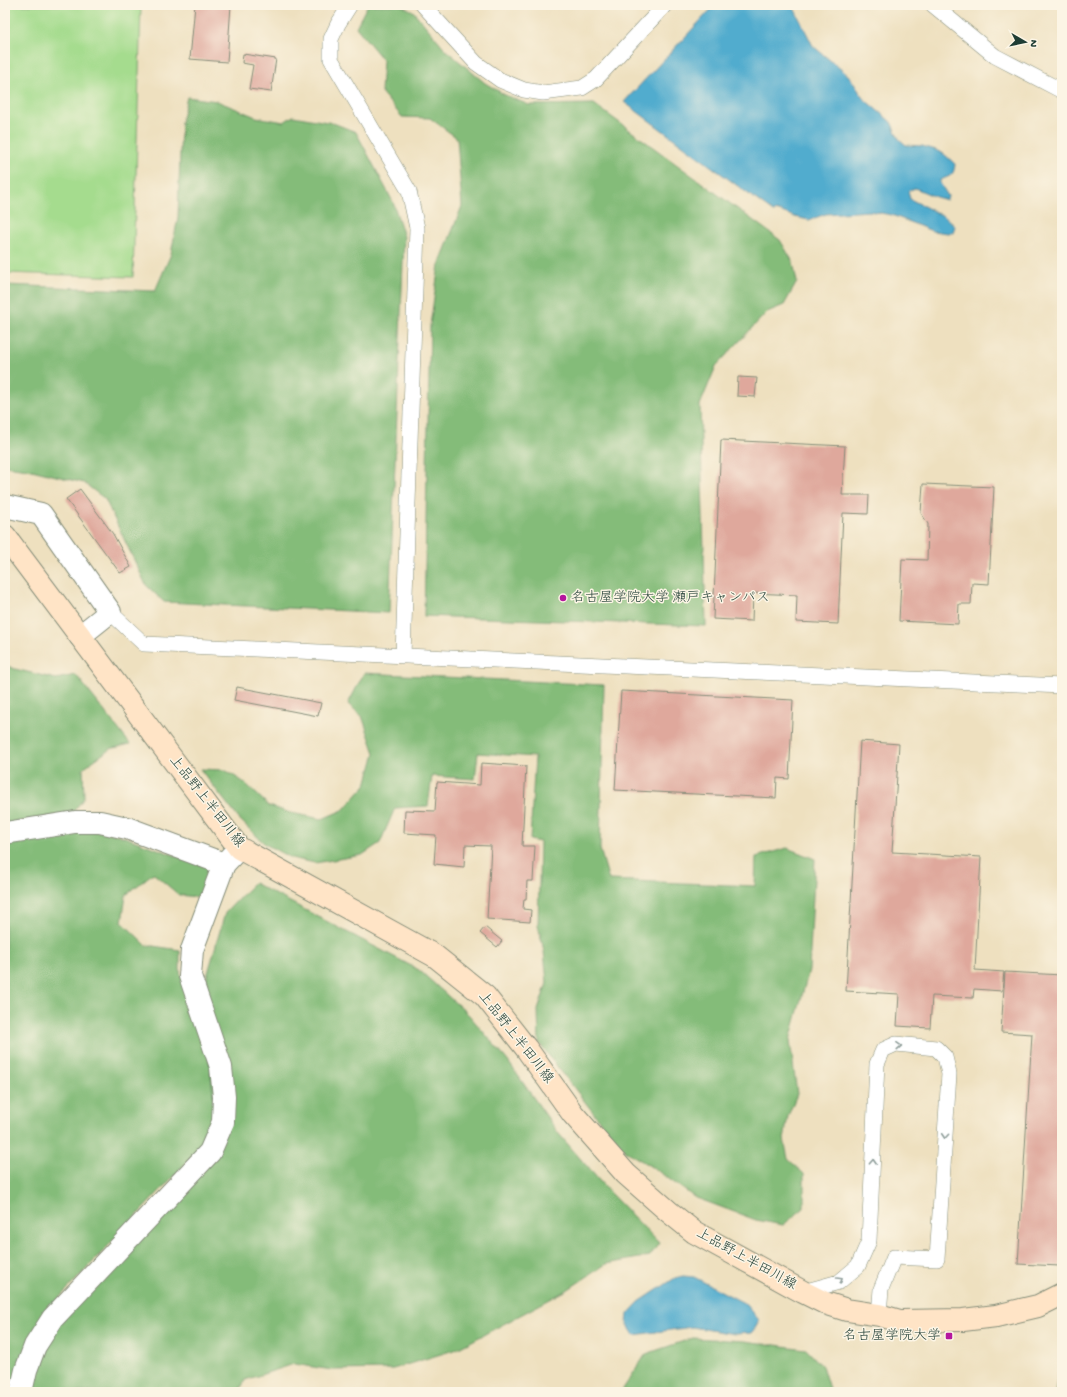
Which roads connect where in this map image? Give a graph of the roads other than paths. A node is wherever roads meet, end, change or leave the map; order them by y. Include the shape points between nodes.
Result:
1 (350, 5) edge
2 (423, 5) edge
3 (665, 5) edge
4 (933, 5) edge
5 (1062, 91) edge
6 (5, 506) edge
7 (5, 536) edge
8 (110, 612) junction
9 (80, 636) junction
10 (403, 656) junction
11 (1062, 686) edge
12 (5, 833) edge
13 (239, 848) junction
14 (224, 864) junction
15 (803, 1292) junction
16 (1062, 1294) edge
17 (879, 1315) junction
18 (21, 1392) edge

1 - 10 lane via 331,39 331,59 409,191 417,228
2 - 3 lane via 476,63 500,80 524,90 543,93 582,88 596,79
4 - 5 lane via 995,56
6 - 8 street via 41,514
7 - 9 street, 上品野上半田川線
8 - 9 street
8 - 10 lane via 144,644
9 - 13 street, 上品野上半田川線
10 - 11 lane
12 - 14 street via 75,822 100,822 127,828
13 - 14 street
13 - 15 street, 上品野上半田川線 via 435,956 486,996 574,1114 626,1174 694,1232
14 - 18 street via 192,950 190,976 221,1067 223,1122 210,1152 53,1318 35,1346
15 - 17 street, 上品野上半田川線 via 847,1310
15 -> 17 lane via 839,1282 858,1266 869,1241 877,1064 883,1050 896,1044 936,1048 945,1057 949,1074 937,1259 894,1257 881,1289
16 - 17 street, 上品野上半田川線 via 1038,1306 996,1316 962,1320 900,1321

